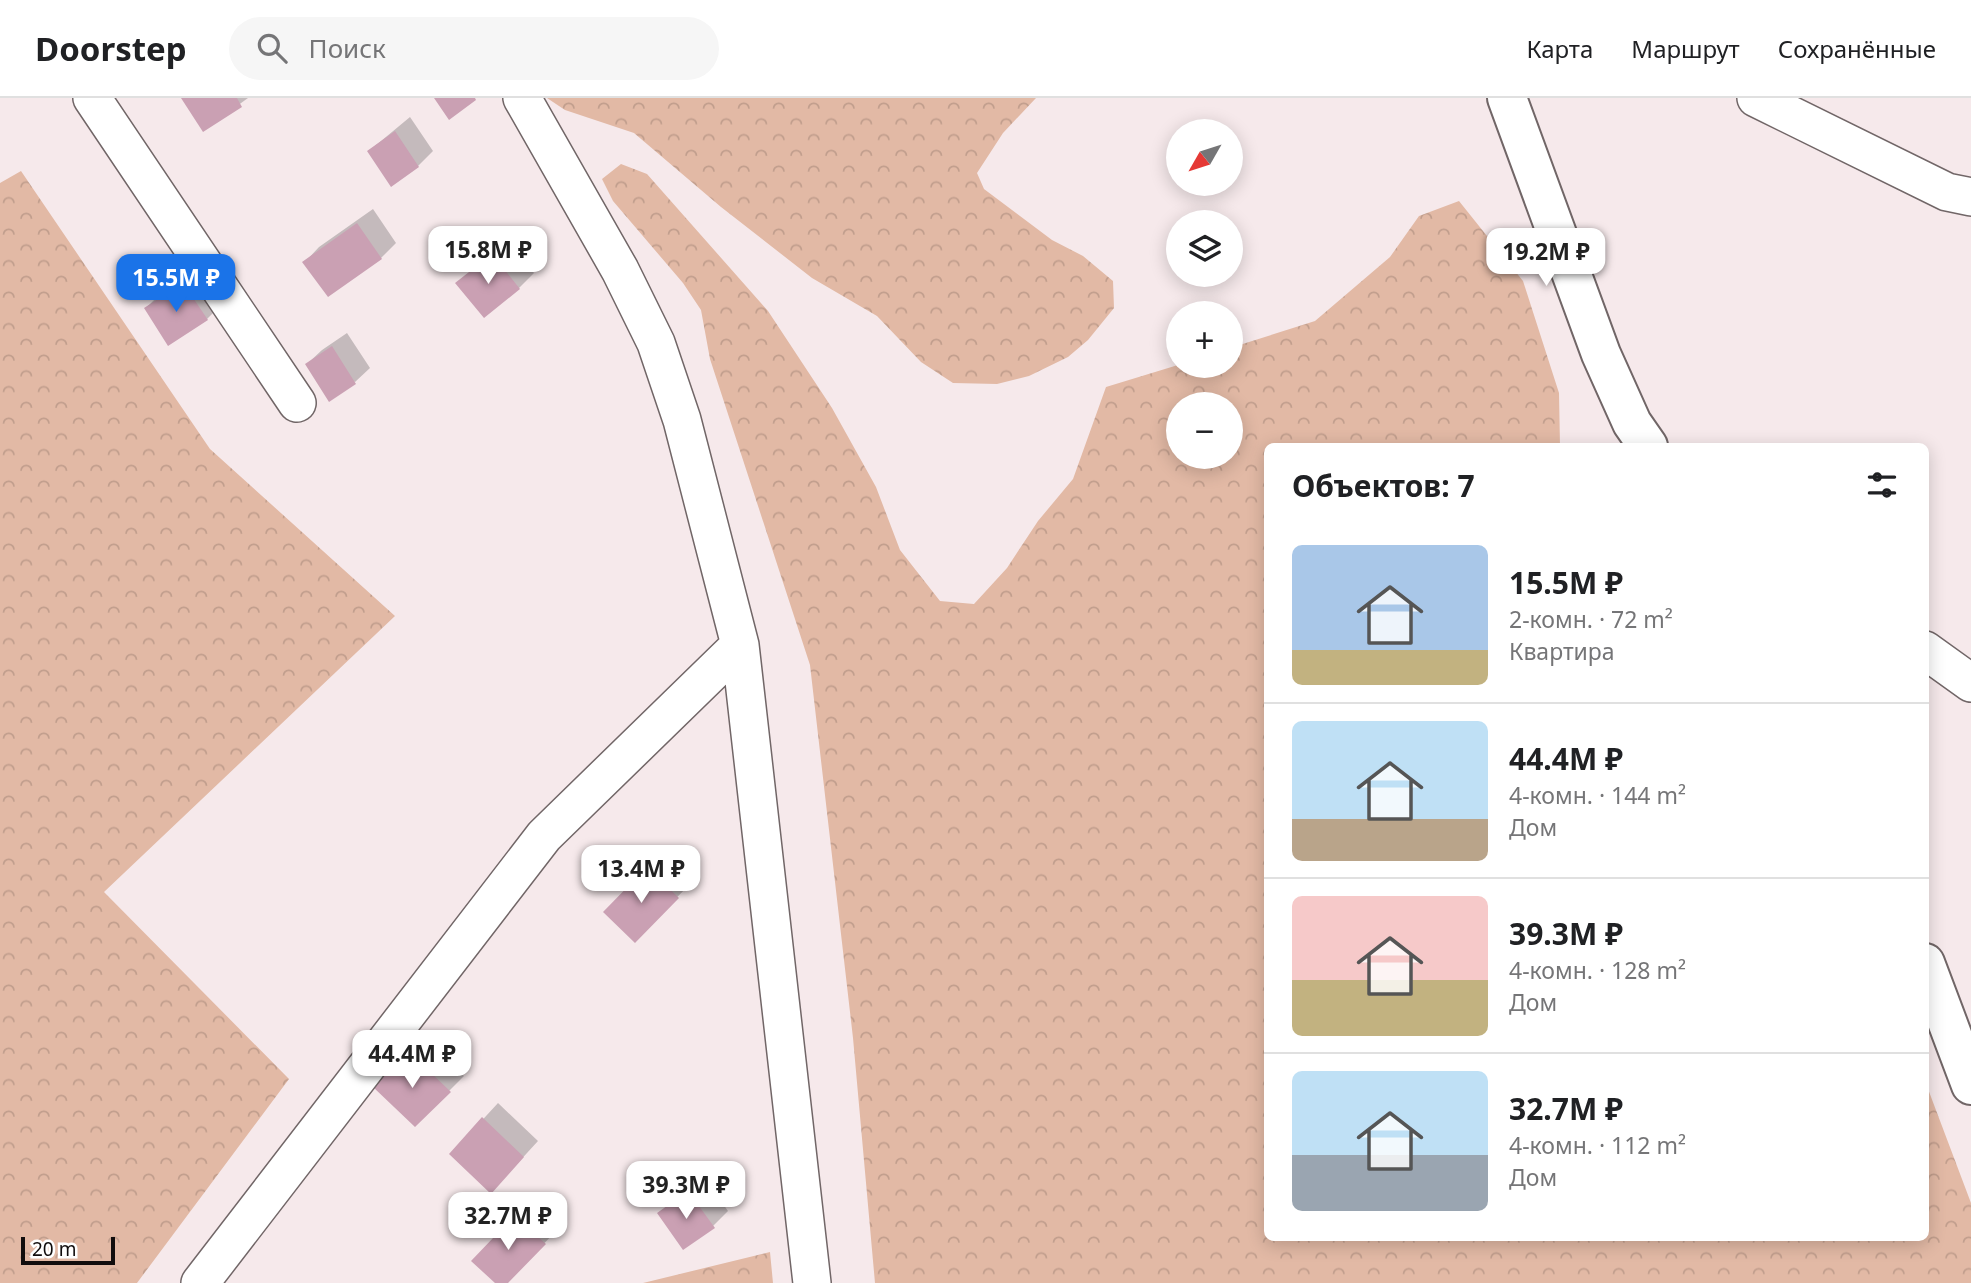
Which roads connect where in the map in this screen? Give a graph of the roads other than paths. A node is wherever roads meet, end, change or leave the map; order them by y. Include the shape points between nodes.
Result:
1 (92, 98) edge
2 (522, 98) edge
3 (1507, 98) edge
4 (1756, 98) edge
5 (1971, 197) edge
6 (297, 403) dead end
7 (1646, 443) edge
8 (740, 645) junction
9 (1929, 653) edge
10 (1971, 683) edge
11 (1929, 974) edge
12 (1971, 1085) edge
13 (200, 1283) edge
14 (812, 1283) edge

1 - 6 street
2 - 8 street via 656,343 682,420
3 - 7 main road via 1601,354
4 - 5 street via 1947,191
8 - 13 street via 544,836
8 - 14 street
9 - 10 street
11 - 12 main road

